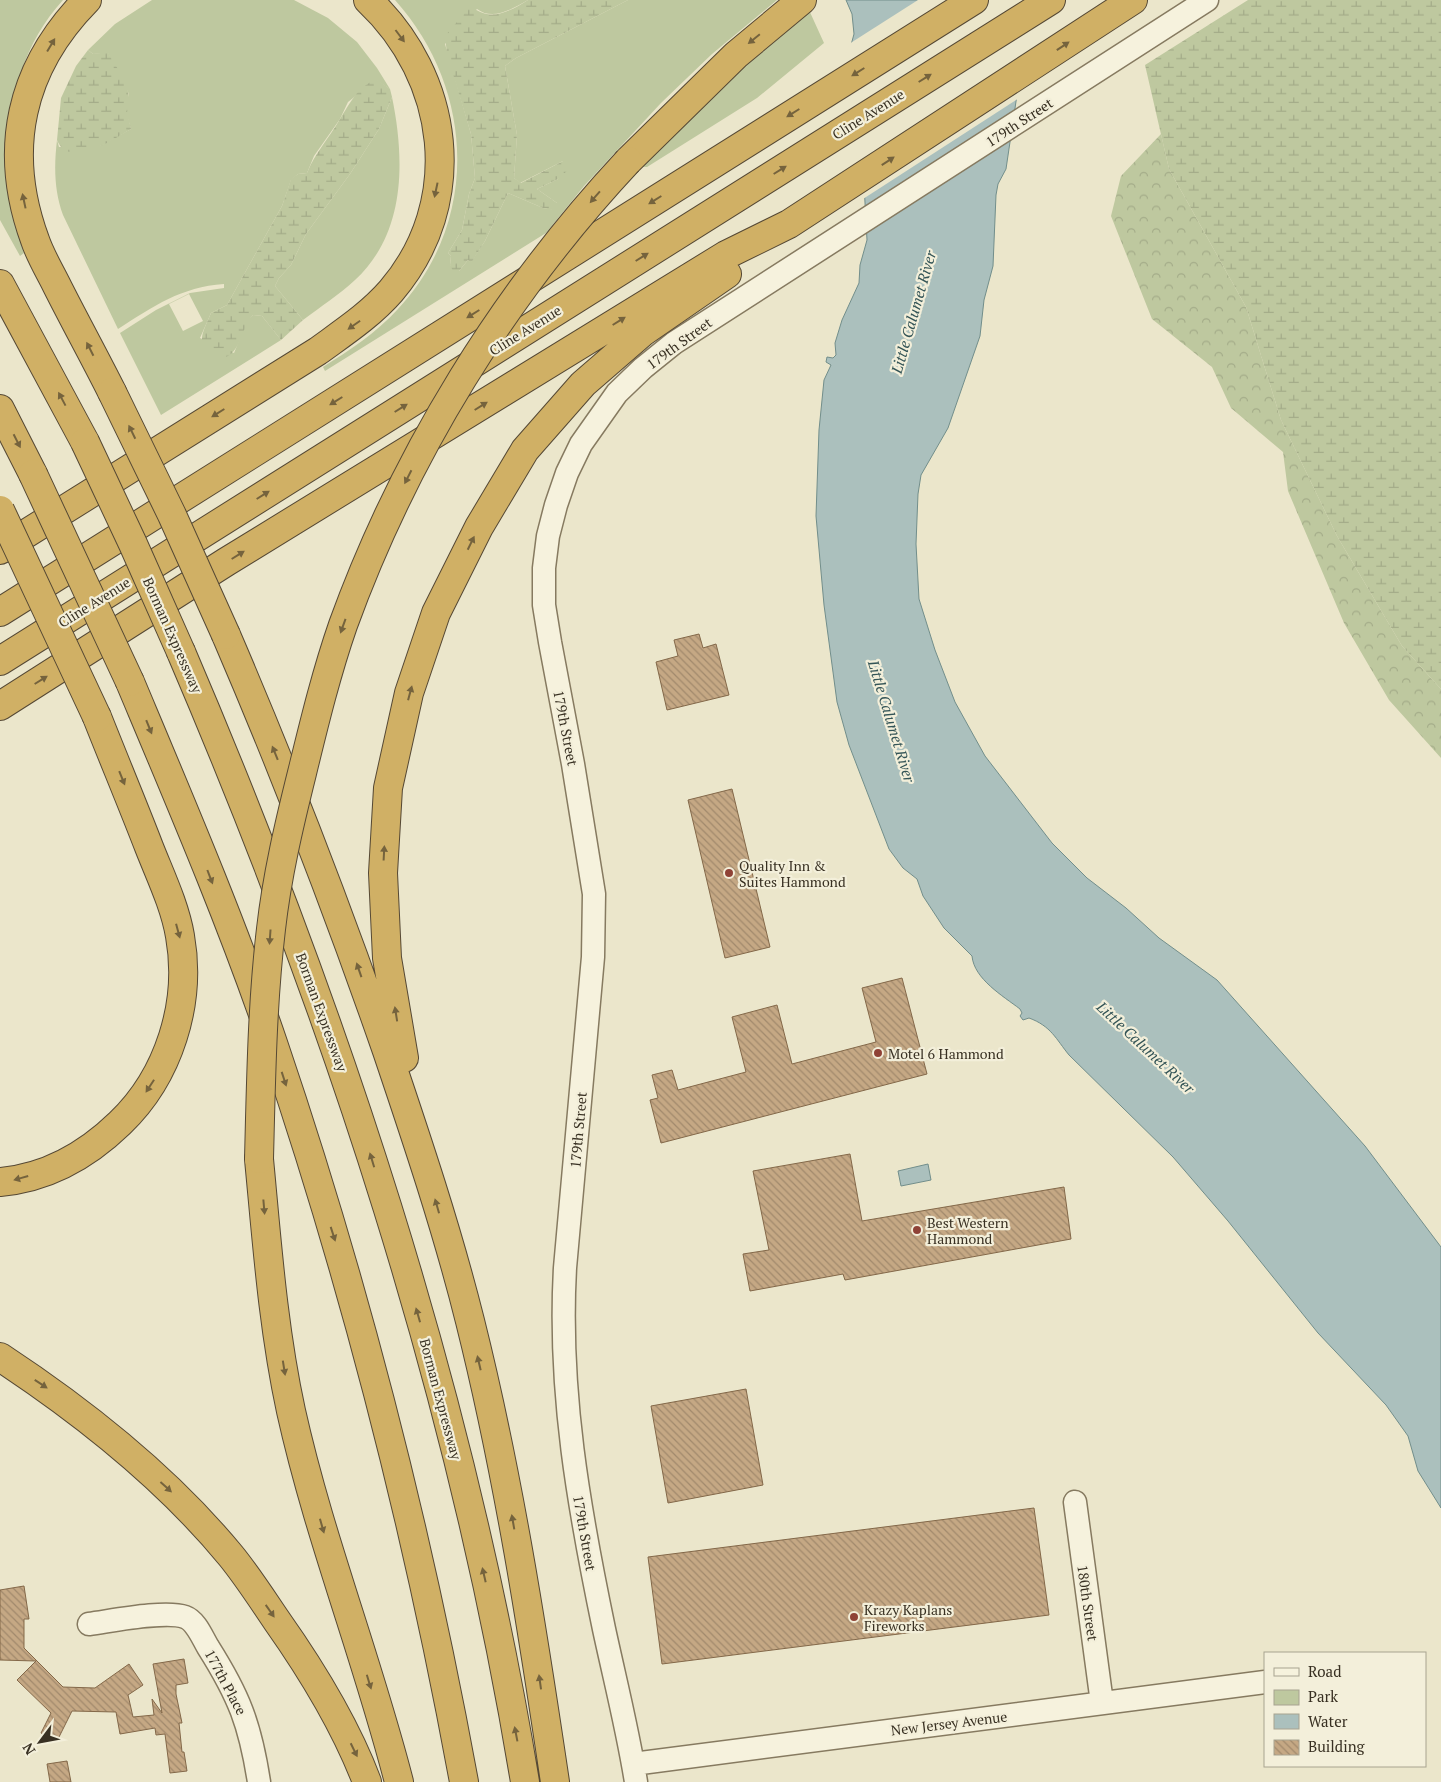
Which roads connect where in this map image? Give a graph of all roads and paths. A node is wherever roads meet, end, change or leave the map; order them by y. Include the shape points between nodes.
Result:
1 (87, 0) edge
2 (368, 0) edge
3 (974, 0) edge
4 (1051, 0) edge
5 (1133, 0) edge
6 (1207, 0) edge
7 (797, 4) edge
8 (788, 224) junction
9 (0, 284) edge
10 (0, 409) edge
11 (0, 510) edge
12 (0, 550) edge
13 (0, 612) edge
14 (0, 661) edge
15 (0, 706) edge
16 (426, 1165) junction
17 (0, 1182) edge
18 (0, 1357) edge
19 (1075, 1502) dead end
20 (89, 1624) dead end
21 (1264, 1682) edge
22 (1102, 1703) junction
23 (634, 1773) edge
24 (259, 1782) edge
25 (367, 1782) edge
26 (398, 1782) edge
27 (464, 1782) edge
28 (525, 1782) edge
29 (554, 1782) edge

16 -> 1 highway, bridge via 358,966 306,829 226,636 172,514 35,241 24,204 18,144 22,111 33,78 51,43
2 -> 12 highway via 385,16 422,71 440,139 438,180 430,219 415,255 392,290 364,318 318,351
3 -> 13 highway
14 -> 4 highway, Cline Avenue
8 -> 5 highway
6 - 23 street, 179th Street via 674,343 617,393 581,444 567,473 548,536 544,605 594,894 593,957 565,1268 563,1362 570,1444 584,1532
7 -> 26 highway, bridge via 736,54 628,161 535,272 474,361 400,493 343,626 325,680 284,846 271,929 262,1048 259,1159 272,1290 291,1410 321,1526
15 -> 8 highway via 226,562 726,255
16 -> 8 highway via 387,958 383,873 388,788 409,693 436,613 478,527 525,450 583,384 644,332 720,279
28 -> 9 highway, Borman Expressway, bridge via 487,1587 447,1420 398,1242 353,1099 291,924 181,652 85,442
10 -> 27 highway, bridge via 34,474 130,682 200,850 272,1042 342,1260 390,1436 417,1548
11 -> 17 highway, bridge via 97,717 162,879 180,935 183,970 181,1007 170,1048 152,1085 128,1115 100,1142 66,1163 17,1180
29 -> 16 highway via 532,1624 505,1474 470,1320
18 -> 25 highway via 52,1391 111,1438 178,1497 232,1557 326,1692
19 - 22 street, 180th Street
20 - 24 street, 177th Place via 160,1616 186,1618 196,1626 240,1703
21 - 22 street, New Jersey Avenue
22 - 23 street, New Jersey Avenue

